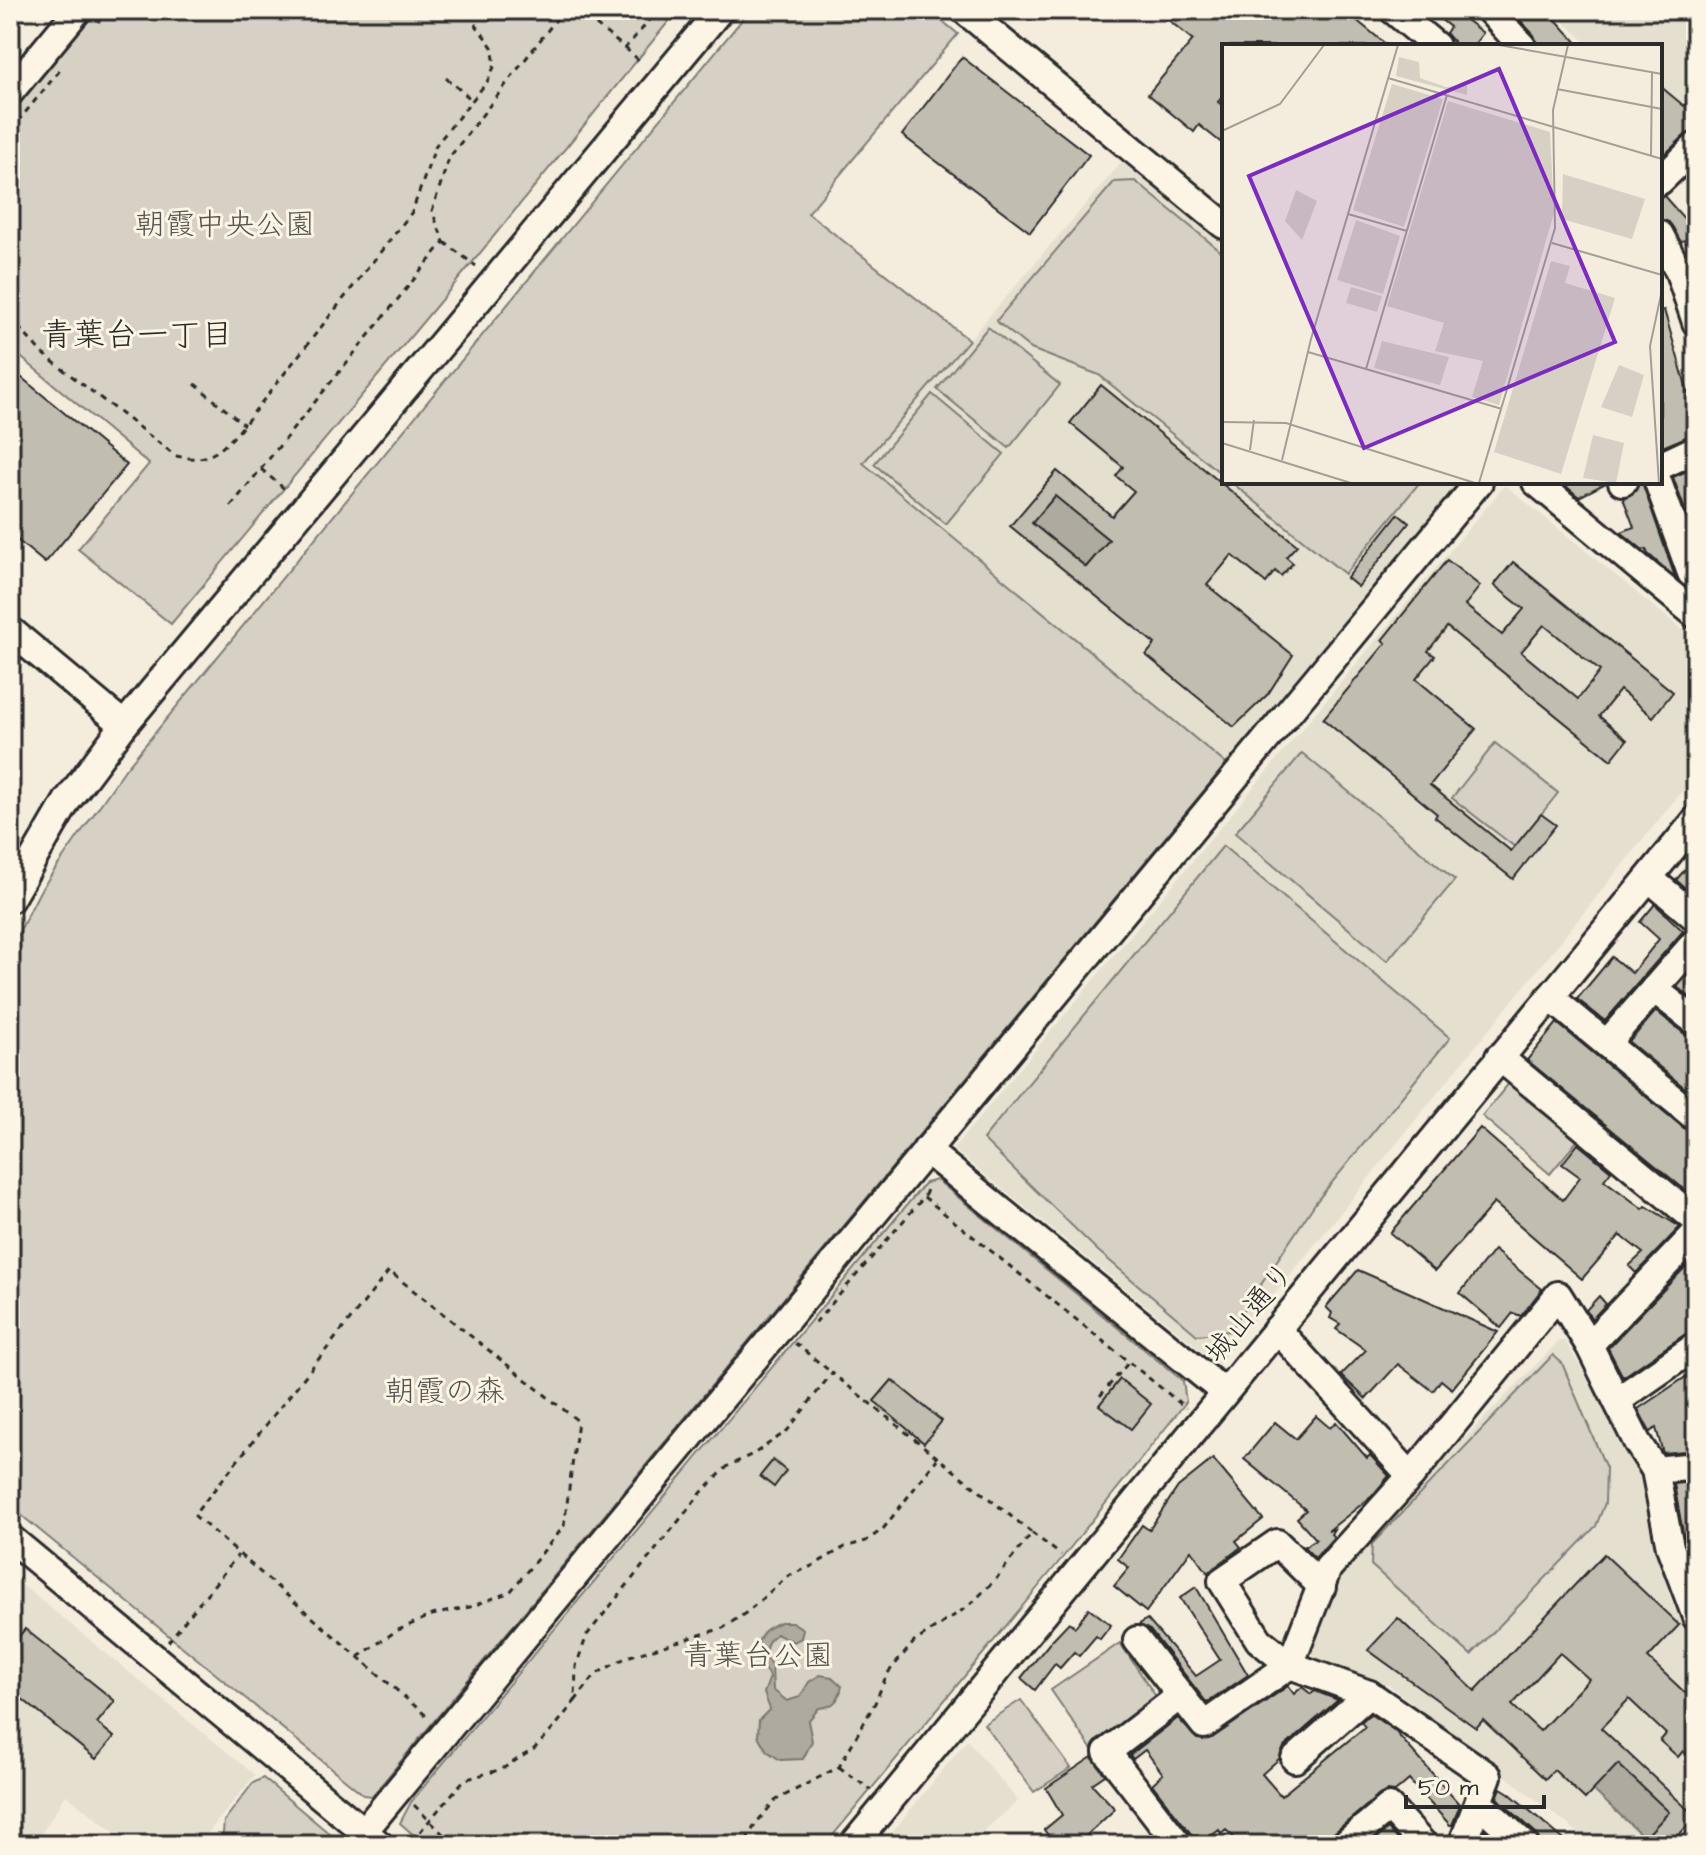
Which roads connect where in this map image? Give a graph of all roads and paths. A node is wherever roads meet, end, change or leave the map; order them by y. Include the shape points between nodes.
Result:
1 (108, 10) edge
2 (465, 10) edge
3 (550, 10) edge
4 (564, 10) edge
5 (577, 10) edge
6 (659, 10) edge
7 (720, 10) edge
8 (964, 10) edge
9 (1393, 10) edge
10 (1493, 11) edge
11 (88, 16) edge
12 (558, 17) junction
13 (1434, 44) edge
14 (1520, 44) edge
15 (625, 48) junction
16 (69, 58) dead end
17 (641, 62) dead end
18 (446, 78) dead end
19 (10, 92) edge
20 (472, 100) junction
21 (10, 131) edge
22 (1696, 146) edge
23 (1662, 179) edge
24 (1222, 223) edge
25 (1662, 239) edge
26 (444, 242) junction
27 (477, 267) dead end
28 (1691, 288) edge
29 (10, 318) edge
30 (1696, 322) edge
31 (195, 384) dead end
32 (244, 425) junction
33 (1696, 449) edge
34 (1662, 465) edge
35 (261, 469) junction
36 (1477, 484) edge
37 (1538, 484) edge
38 (1659, 484) edge
39 (288, 492) dead end
40 (231, 506) dead end
41 (1696, 570) edge
42 (1696, 615) edge
43 (10, 630) edge
44 (124, 725) junction
45 (1696, 820) edge
46 (1649, 878) junction
47 (10, 899) edge
48 (1696, 918) edge
49 (1696, 941) edge
50 (1654, 989) junction
51 (1550, 997) junction
52 (1696, 1022) edge
53 (1607, 1043) junction
54 (1499, 1057) junction
55 (1696, 1118) edge
56 (930, 1162) junction
57 (924, 1197) junction
58 (1696, 1220) edge
59 (1696, 1233) edge
60 (1277, 1329) junction
61 (806, 1333) dead end
62 (789, 1337) dead end
63 (1589, 1345) junction
64 (1696, 1346) edge
65 (1129, 1362) junction
66 (832, 1373) junction
67 (1224, 1392) junction
68 (1100, 1396) dead end
69 (1618, 1400) junction
70 (1188, 1410) dead end
71 (937, 1458) junction
72 (1696, 1466) edge
73 (1655, 1470) junction
74 (1411, 1476) junction
75 (1032, 1533) junction
76 (10, 1538) edge
77 (238, 1555) junction
78 (1066, 1559) dead end
79 (1322, 1587) junction
80 (1696, 1617) edge
81 (1137, 1640) dead end
82 (168, 1642) dead end
83 (358, 1657) junction
84 (1290, 1665) junction
85 (1369, 1694) junction
86 (1180, 1696) junction
87 (575, 1701) junction
88 (436, 1724) dead end
89 (1295, 1759) dead end
90 (839, 1767) junction
91 (874, 1793) dead end
92 (408, 1800) dead end
93 (1479, 1803) junction
94 (430, 1820) junction
95 (372, 1838) edge
96 (412, 1841) dead end
97 (864, 1841) edge
98 (454, 1845) edge
99 (744, 1845) edge
100 (1179, 1845) edge
101 (1344, 1845) edge
102 (1424, 1845) edge
103 (1462, 1845) edge
104 (1525, 1845) edge

1 - 11 path
2 - 20 path via 492,47 495,65
3 - 12 path
4 - 12 path
5 - 15 path
6 - 15 path
7 - 44 street
8 - 24 street
9 - 13 street
10 - 14 street
11 - 19 street
12 - 26 path via 449,158 432,211
15 - 17 path
16 - 21 path
18 - 20 path
20 - 32 path via 436,145 412,212
22 - 23 street
25 - 28 street
26 - 27 path
26 - 35 path
28 - 30 street
29 - 32 path via 43,354 176,456 204,458 220,451
31 - 32 path
33 - 34 street
35 - 39 path
35 - 40 path
36 - 56 street
37 - 42 street
38 - 41 street via 1691,573
43 - 44 street
44 - 47 street via 67,801
45 - 46 street, 城山通り
46 - 48 street
46 - 51 street, 城山通り
49 - 50 street
50 - 52 street
50 - 53 street
51 - 53 street
51 - 54 street, 城山通り
53 - 55 street
54 - 58 street
54 - 60 street, 城山通り
56 - 57 path
56 - 67 street
56 - 95 street
57 - 61 path
57 - 65 path
59 - 63 street
60 - 67 street, 城山通り
60 - 74 street
62 - 66 path
63 - 69 street
63 - 74 street via 1558,1295
64 - 69 street
65 - 68 path
65 - 70 path
66 - 71 path
66 - 87 path via 787,1431 728,1466 702,1492 587,1635 576,1666
67 - 97 street, 城山通り
69 - 73 street
71 - 75 path
71 - 87 path via 883,1529 866,1541 788,1576 723,1628 627,1657 596,1674
72 - 73 street
73 - 80 street via 1670,1547
74 - 79 street via 1328,1568
75 - 78 path
75 - 90 path via 970,1605 914,1642 887,1674
76 - 95 street
77 - 82 path
77 - 83 path
77 - 83 path via 194,1515 389,1271 578,1421 564,1526 510,1592 432,1615
79 - 84 street
79 - 84 street via 1277,1543 1222,1581 1259,1640
81 - 86 street
83 - 88 path
84 - 85 street
84 - 86 street via 1204,1725
85 - 89 street
85 - 93 street via 1488,1776
86 - 100 street via 1107,1752
87 - 94 path via 534,1749 502,1769 464,1780
90 - 91 path
90 - 99 path via 776,1800
92 - 94 path
93 - 103 street
93 - 104 street
94 - 96 path
94 - 98 path
101 - 102 street via 1389,1807

